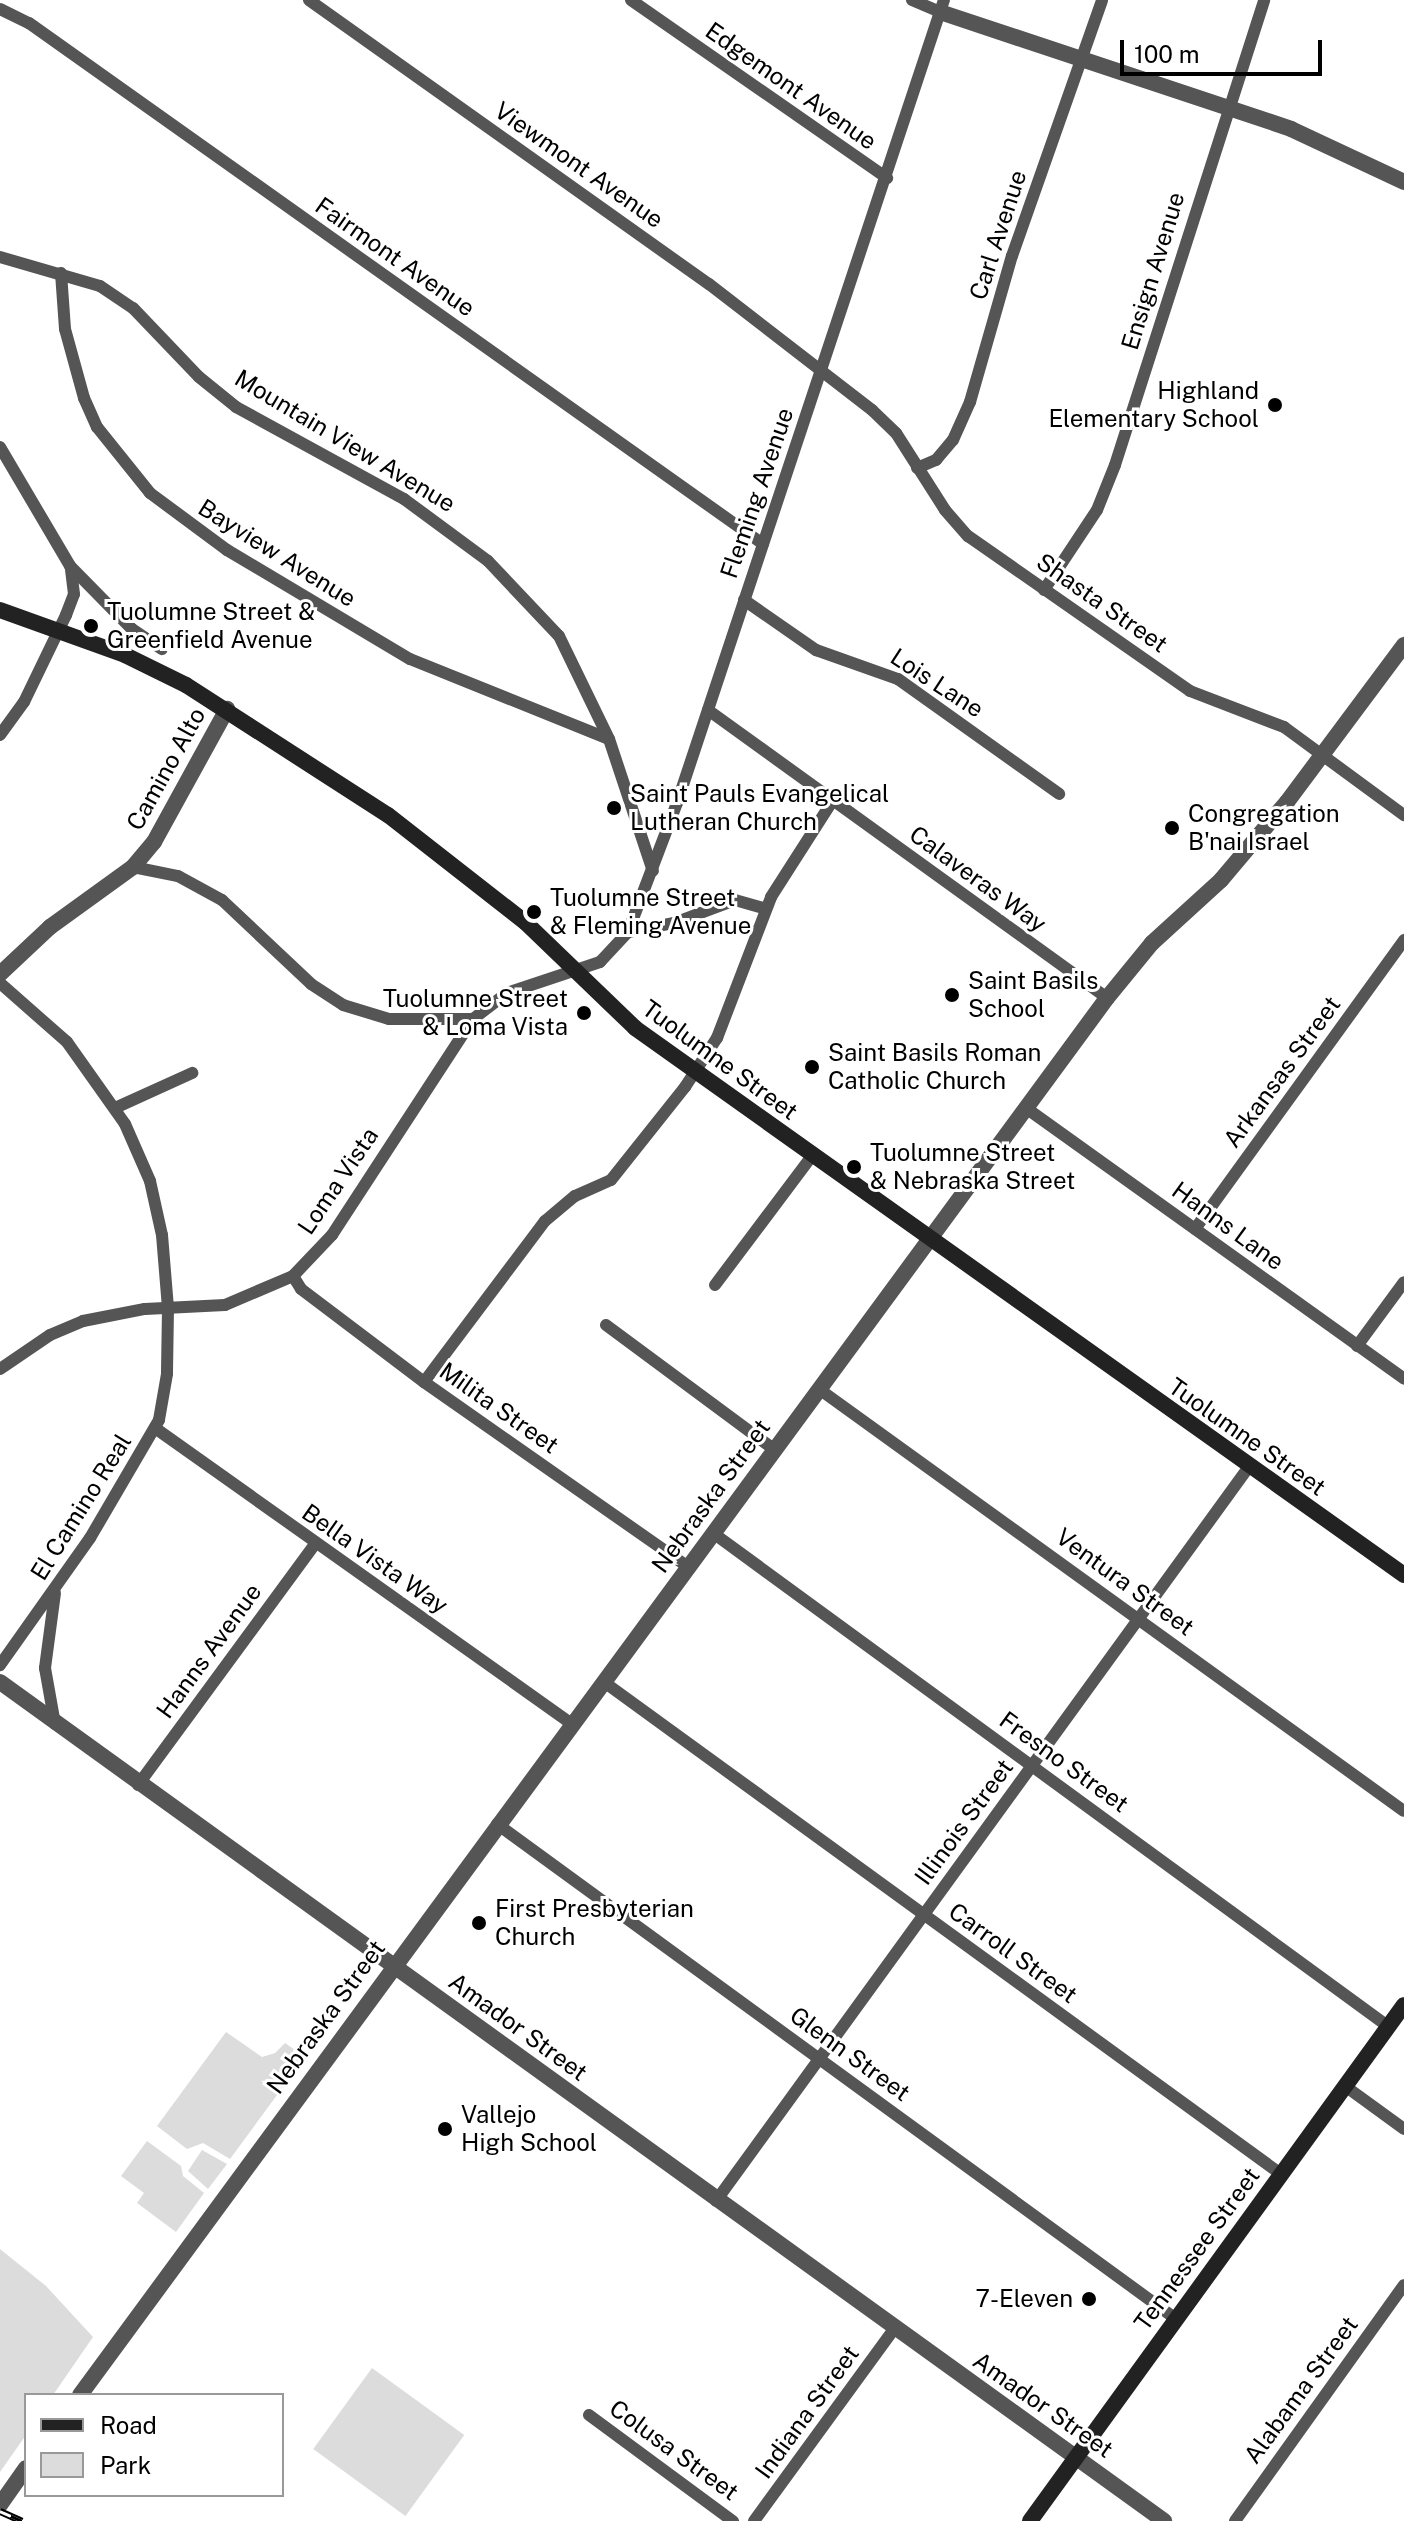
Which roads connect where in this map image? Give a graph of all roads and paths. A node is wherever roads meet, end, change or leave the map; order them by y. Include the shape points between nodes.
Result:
1 (309, 0) edge
2 (631, 0) edge
3 (912, 0) edge
4 (1102, 0) edge
5 (1264, 0) edge
6 (942, 6) edge
7 (0, 9) edge
8 (1081, 58) junction
9 (1227, 106) junction
10 (887, 178) junction
11 (1404, 182) edge
12 (0, 257) edge
13 (61, 273) junction
14 (822, 369) junction
15 (0, 447) edge
16 (917, 468) junction
17 (763, 544) junction
18 (70, 566) junction
19 (1044, 590) junction
20 (744, 600) junction
21 (0, 610) edge
22 (59, 630) junction
23 (1404, 645) edge
24 (162, 649) dead end
25 (227, 709) junction
26 (708, 710) junction
27 (0, 735) edge
28 (609, 739) junction
29 (1322, 756) junction
30 (1059, 794) dead end
31 (833, 800) junction
32 (1404, 815) edge
33 (133, 867) junction
34 (653, 871) junction
35 (766, 909) junction
36 (628, 932) junction
37 (1404, 940) edge
38 (573, 970) junction
39 (0, 974) edge
40 (0, 983) edge
41 (1107, 998) junction
42 (473, 1019) junction
43 (192, 1073) dead end
44 (695, 1073) junction
45 (115, 1108) junction
46 (1026, 1108) junction
47 (812, 1156) junction
48 (1195, 1229) junction
49 (929, 1240) junction
50 (293, 1276) junction
51 (1404, 1282) edge
52 (715, 1285) dead end
53 (168, 1308) junction
54 (606, 1325) dead end
55 (1357, 1346) junction
56 (0, 1369) edge
57 (1404, 1379) edge
58 (424, 1382) junction
59 (819, 1389) junction
60 (155, 1428) junction
61 (775, 1450) junction
62 (1248, 1468) junction
63 (713, 1533) junction
64 (315, 1544) junction
65 (688, 1567) junction
66 (1404, 1575) edge
67 (56, 1590) junction
68 (1139, 1619) junction
69 (0, 1665) edge
70 (0, 1682) edge
71 (604, 1682) junction
72 (55, 1724) junction
73 (572, 1724) junction
74 (1032, 1766) junction
75 (138, 1785) junction
76 (1404, 1811) edge
77 (497, 1824) junction
78 (924, 1915) junction
79 (392, 1966) junction
80 (1404, 2005) edge
81 (1389, 2027) junction
82 (820, 2059) junction
83 (1345, 2086) junction
84 (1404, 2129) edge
85 (1281, 2174) junction
86 (716, 2201) junction
87 (1404, 2285) edge
88 (1176, 2319) junction
89 (894, 2329) junction
90 (81, 2393) edge
91 (589, 2415) dead end
92 (1076, 2458) junction
93 (24, 2471) edge
94 (0, 2505) edge
95 (733, 2521) edge
96 (754, 2521) edge
97 (1030, 2521) edge
98 (1164, 2521) edge
99 (1235, 2521) edge

1 - 14 street, Viewmont Avenue
2 - 10 street, Edgemont Avenue
3 - 6 street
4 - 8 street, Carl Avenue
5 - 9 street, Ensign Avenue
6 - 8 street
6 - 10 street, Fleming Avenue
7 - 17 street, Fairmont Avenue via 29,23
8 - 9 street
8 - 16 street, Carl Avenue via 1012,256 970,402 945,450
9 - 11 street via 1291,129
9 - 19 street, Ensign Avenue via 1115,465 1097,510
10 - 14 street, Fleming Avenue
12 - 13 street, Mountain View Avenue
13 - 28 street, Mountain View Avenue via 100,286 133,308 199,377 236,407 450,529 559,636
13 - 28 street, Bayview Avenue via 65,329 84,398 97,427 150,493 227,550 410,659
14 - 16 street, Shasta Street via 896,433
14 - 17 street, Fleming Avenue
15 - 18 street
16 - 19 street, Shasta Street via 968,536
17 - 20 street, Fleming Avenue
18 - 22 street via 74,594
18 - 24 street via 132,629
19 - 29 street, Shasta Street via 1190,691 1262,716
20 - 26 street, Fleming Avenue
20 - 30 street, Lois Lane via 816,650 898,679
21 - 22 main road, Tuolumne Street
22 - 25 main road, Tuolumne Street via 147,665
22 - 27 street via 24,702
23 - 29 street, Nebraska Street
25 - 33 street, Camino Alto via 181,800
25 - 38 main road, Tuolumne Street via 441,853 525,922
26 - 31 street, Calaveras Way
26 - 34 street, Fleming Avenue
28 - 34 street, Mountain View Avenue
29 - 32 street, Shasta Street
29 - 41 street, Nebraska Street via 1221,880 1152,943
31 - 35 street
31 - 41 street, Calaveras Way
33 - 39 street, Camino Alto via 50,927
33 - 42 street via 178,876 222,900 311,984 343,1005 389,1019
34 - 36 street, Fleming Avenue
35 - 36 street via 735,900 674,923
35 - 44 street via 717,1038
36 - 38 street, Fleming Avenue via 600,962
37 - 48 street, Arkansas Street
38 - 42 street, Loma Vista via 507,993
38 - 44 main road, Tuolumne Street via 612,1010
40 - 45 street, El Camino Real via 67,1042
41 - 46 street, Nebraska Street
42 - 50 street, Loma Vista via 332,1235
43 - 45 street
44 - 47 main road, Tuolumne Street
44 - 58 street via 611,1180 575,1196 545,1221
45 - 53 street, El Camino Real via 150,1181 162,1235
46 - 48 street, Hanns Lane
46 - 49 street, Nebraska Street
47 - 49 main road, Tuolumne Street
47 - 52 street
48 - 55 street, Hanns Lane
49 - 59 street, Nebraska Street
49 - 62 main road, Tuolumne Street
50 - 53 street, Loma Vista via 225,1305
50 - 58 street, Milita Street via 301,1289
51 - 55 street
53 - 56 street, Loma Vista via 83,1321 50,1335
53 - 60 street, El Camino Real via 167,1374
54 - 61 street
55 - 57 street, Hanns Lane
58 - 65 street, Milita Street
59 - 61 street, Nebraska Street
59 - 68 street, Ventura Street
60 - 64 street, Bella Vista Way
60 - 67 street, El Camino Real
61 - 63 street, Nebraska Street
62 - 66 main road, Tuolumne Street
62 - 68 street, Illinois Street
63 - 65 street, Nebraska Street
63 - 74 street, Fresno Street
64 - 73 street, Bella Vista Way
64 - 75 street, Hanns Avenue
65 - 71 street, Nebraska Street
67 - 69 street, El Camino Real
67 - 72 street via 45,1668
68 - 74 street, Illinois Street
68 - 76 street, Ventura Street
70 - 72 street, Amador Street
71 - 73 street, Nebraska Street
71 - 78 street, Carroll Street
72 - 75 street, Amador Street
73 - 77 street, Nebraska Street
74 - 78 street, Illinois Street
74 - 81 street, Fresno Street
75 - 79 street, Amador Street
77 - 79 street, Nebraska Street
77 - 82 street, Glenn Street
78 - 82 street, Illinois Street
78 - 85 street, Carroll Street
79 - 86 street, Amador Street
79 - 90 street, Nebraska Street
80 - 81 main road, Tennessee Street
81 - 83 main road, Tennessee Street
82 - 86 street, Illinois Street
82 - 88 street, Glenn Street
83 - 84 street
83 - 85 main road, Tennessee Street
85 - 88 main road, Tennessee Street
86 - 89 street, Amador Street
87 - 99 street, Alabama Street
88 - 92 main road, Tennessee Street
89 - 92 street, Amador Street
89 - 96 street, Indiana Street
91 - 95 street, Colusa Street
92 - 97 main road, Tennessee Street
92 - 98 street, Amador Street
93 - 94 street

